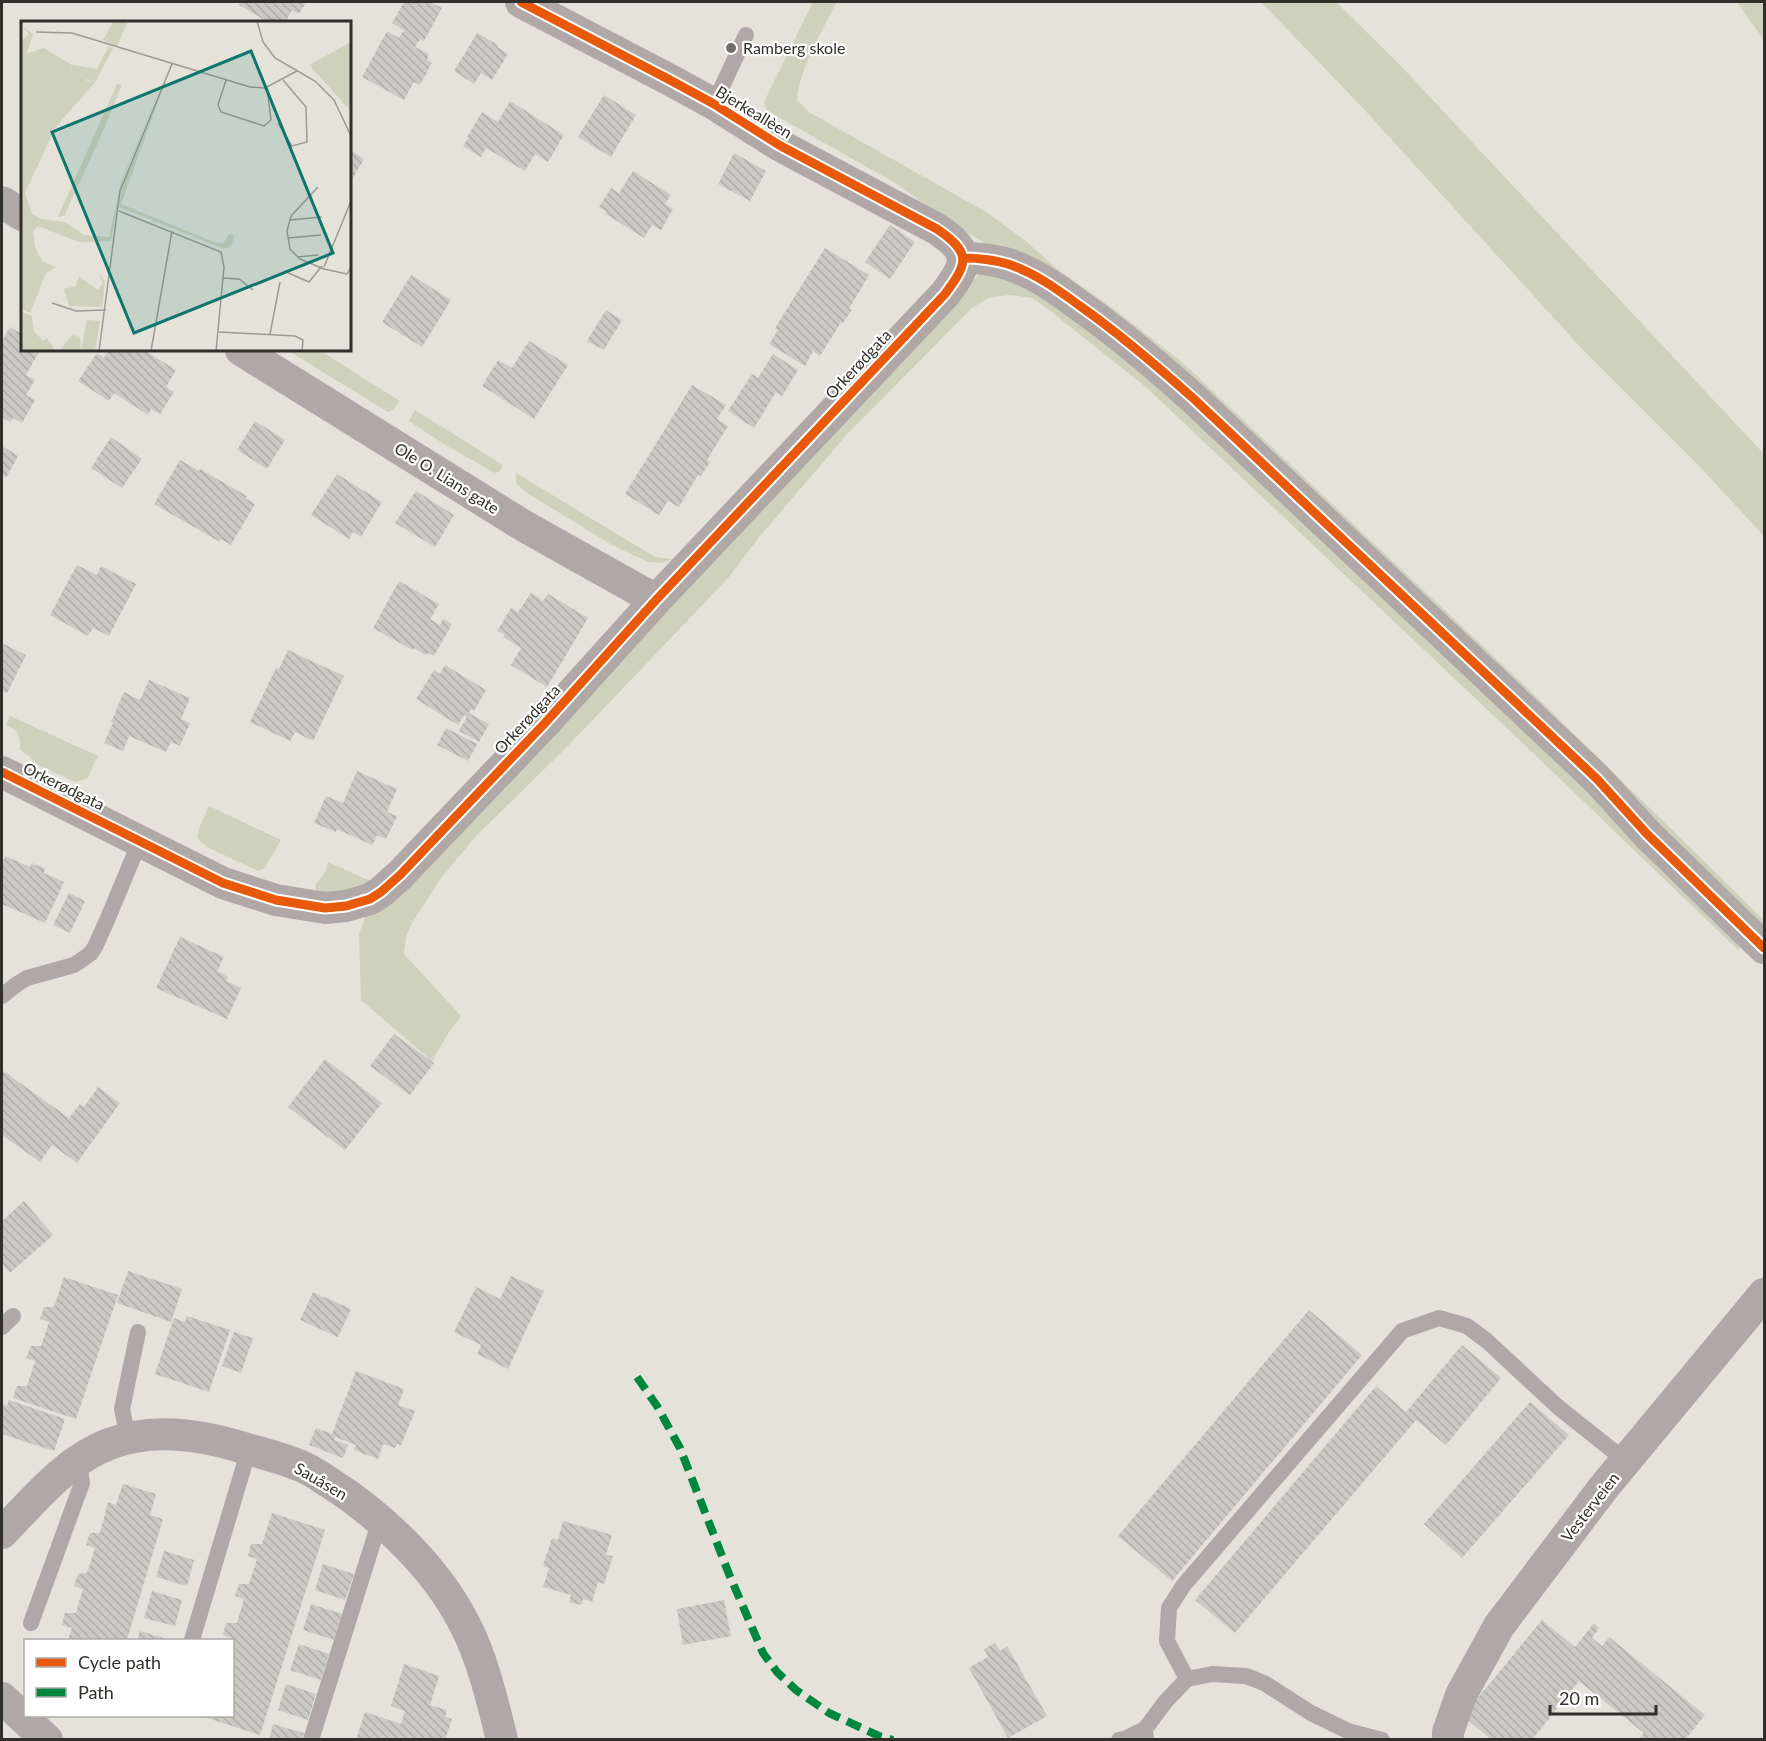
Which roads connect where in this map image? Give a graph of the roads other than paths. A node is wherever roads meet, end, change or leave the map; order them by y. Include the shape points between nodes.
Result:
1 (521, 2) edge
2 (553, 9) edge
3 (746, 35) dead end
4 (714, 104) junction
5 (2, 202) edge
6 (21, 213) edge
7 (963, 258) junction
8 (243, 351) edge
9 (656, 600) junction
10 (2, 772) edge
11 (140, 841) junction
12 (1764, 948) edge
13 (2, 996) edge
14 (1764, 1294) edge
15 (138, 1332) dead end
16 (128, 1438) junction
17 (249, 1449) junction
18 (79, 1461) junction
19 (1626, 1461) junction
20 (380, 1520) junction
21 (2, 1533) edge
22 (31, 1623) dead end
23 (193, 1639) edge
24 (1187, 1679) junction
25 (2, 1698) edge
26 (1145, 1734) edge
27 (47, 1740) edge
28 (311, 1740) edge
29 (502, 1740) edge
30 (1119, 1740) edge
31 (1382, 1740) edge
32 (1448, 1740) edge

1 - 2 street, Bjerkeallèen
2 - 4 street, Bjerkeallèen
3 - 4 lane
4 - 7 street, Bjerkeallèen via 779,145 937,229 957,245
5 - 6 street
7 - 9 street, Orkerødgata via 959,275 945,294
7 - 12 street via 1007,264 1050,284 1150,360 1597,779 1647,834
8 - 9 street, Ole O. Lians gate via 524,526
9 - 11 street, Orkerødgata via 400,875 370,899 325,908 276,900 223,883
10 - 11 street, Orkerødgata
11 - 13 lane via 90,954 74,964 27,978
14 - 19 street, Vesterveien
15 - 16 lane via 122,1409
16 - 17 street, Sauåsen via 191,1436
16 - 18 street, Sauåsen via 108,1444
17 - 20 street, Sauåsen via 305,1467
17 - 23 lane
18 - 21 street, Sauåsen via 54,1479
18 - 22 lane via 82,1483
19 - 24 lane via 1467,1326 1439,1318 1402,1331 1183,1586 1169,1608 1167,1641
19 - 32 street, Vesterveien via 1499,1626 1461,1695
20 - 28 lane
20 - 29 street, Sauåsen via 447,1594 465,1623
24 - 26 lane via 1166,1701
24 - 31 lane via 1212,1674 1246,1676 1348,1731
25 - 27 street
26 - 30 lane

